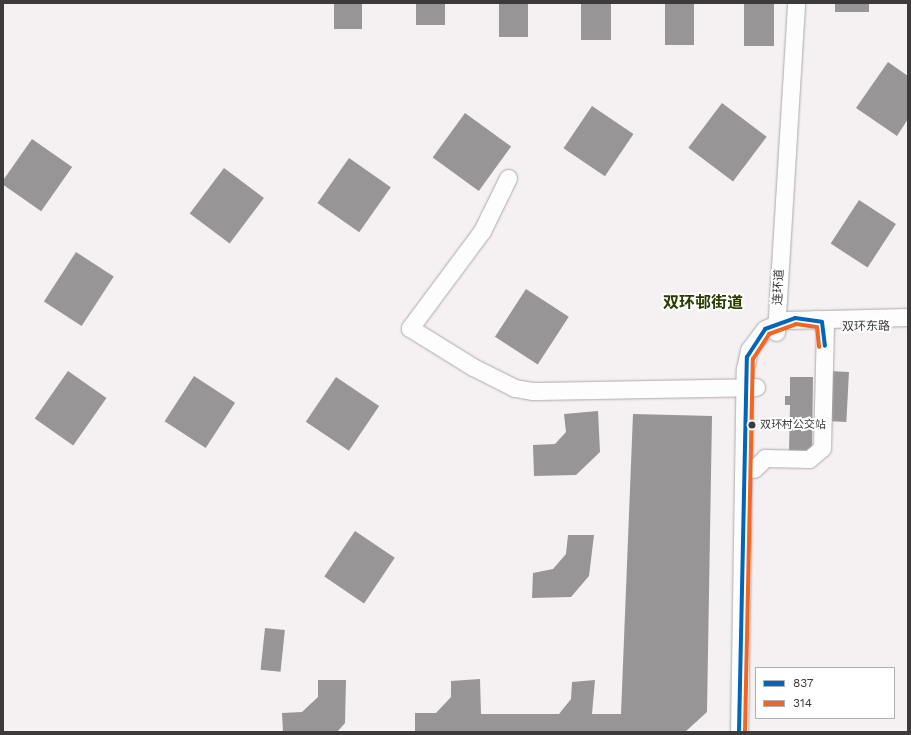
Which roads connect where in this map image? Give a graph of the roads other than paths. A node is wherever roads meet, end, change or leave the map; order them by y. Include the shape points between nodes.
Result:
1 (796, 3) edge
2 (508, 178) dead end
3 (908, 317) edge
4 (820, 323) junction
5 (908, 326) edge
6 (776, 328) junction
7 (750, 387) junction
8 (754, 470) junction
9 (739, 732) edge
10 (750, 732) edge

1 - 6 street, 连环道
2 - 7 street via 482,231 410,328 473,367 515,388 532,391
3 - 4 street, 双环东路
4 - 5 street, 双环东路
4 - 6 street, 双环东路
4 - 8 street via 822,448 809,459 765,458
6 - 7 street via 765,329 752,345 745,369
7 - 8 street
7 - 9 street
8 - 10 street

